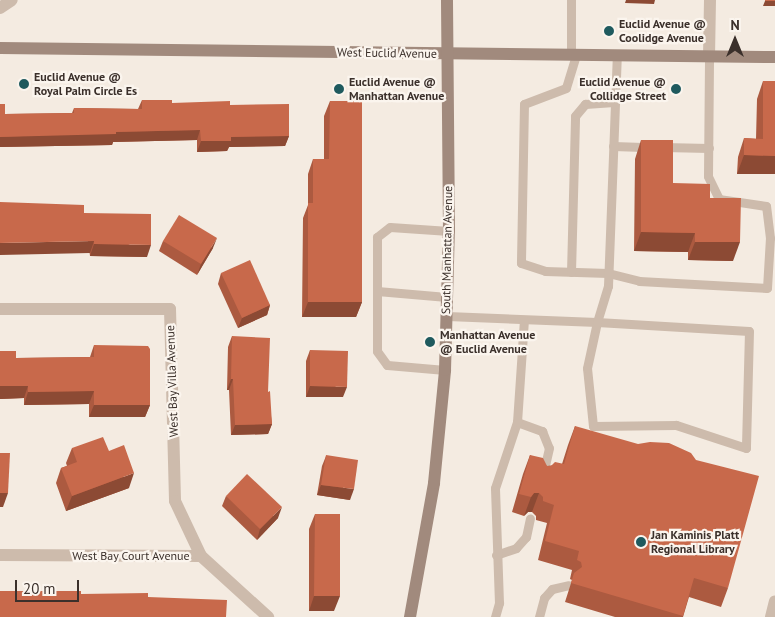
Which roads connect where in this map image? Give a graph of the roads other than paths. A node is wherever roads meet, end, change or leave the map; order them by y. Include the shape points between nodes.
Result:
1 (12, 0) edge
2 (447, 0) edge
3 (571, 0) edge
4 (710, 0) edge
5 (0, 8) edge
6 (0, 48) edge
7 (446, 54) junction
8 (573, 55) junction
9 (617, 56) junction
10 (709, 57) junction
11 (775, 57) edge
12 (614, 102) junction
13 (613, 146) junction
14 (709, 148) junction
15 (449, 231) junction
16 (571, 272) junction
17 (608, 273) junction
18 (377, 291) junction
19 (447, 297) junction
20 (0, 309) edge
21 (447, 316) junction
22 (524, 320) junction
23 (597, 322) junction
24 (444, 370) junction
25 (517, 422) junction
26 (542, 479) edge
27 (530, 518) dead end
28 (0, 555) edge
29 (496, 555) junction
30 (201, 556) junction
31 (569, 585) dead end
32 (775, 601) edge
33 (268, 617) edge
34 (410, 617) edge
35 (495, 617) edge
36 (539, 617) edge
37 (771, 617) edge

1 - 5 street
2 - 7 street, South Manhattan Avenue
3 - 8 lane
4 - 10 street
6 - 7 street, West Euclid Avenue
7 - 8 street, West Euclid Avenue
7 - 15 street, South Manhattan Avenue
8 - 9 street, West Euclid Avenue
8 - 16 lane via 566,88 524,104 521,263 545,271
9 - 10 street, West Euclid Avenue
9 - 12 lane
10 - 11 street, West Euclid Avenue
10 - 14 lane
12 - 13 lane
12 - 16 lane via 585,104 576,116
13 - 14 lane
13 - 17 lane
14 - 17 lane via 708,176 719,199 766,206 770,238 767,288 639,281
15 - 18 lane via 390,227 377,237
15 - 19 street, South Manhattan Avenue
16 - 17 lane
17 - 23 lane via 608,286
18 - 19 lane
18 - 24 lane via 377,351 387,365
19 - 21 street, South Manhattan Avenue
20 - 30 street, West Bay Villa Avenue via 170,309 175,501
21 - 22 lane
21 - 24 street, South Manhattan Avenue
22 - 23 lane
22 - 25 lane
23 - 23 lane via 749,332 746,448 676,425 593,426 587,368
24 - 34 street, South Manhattan Avenue via 434,483
25 - 26 lane via 542,431 549,448
25 - 29 lane via 495,488
27 - 29 lane via 526,537 516,548
28 - 30 street, West Bay Court Avenue
29 - 35 lane via 499,604
30 - 33 street, West Bay Court Avenue
31 - 36 lane via 552,589 544,598
32 - 37 street

